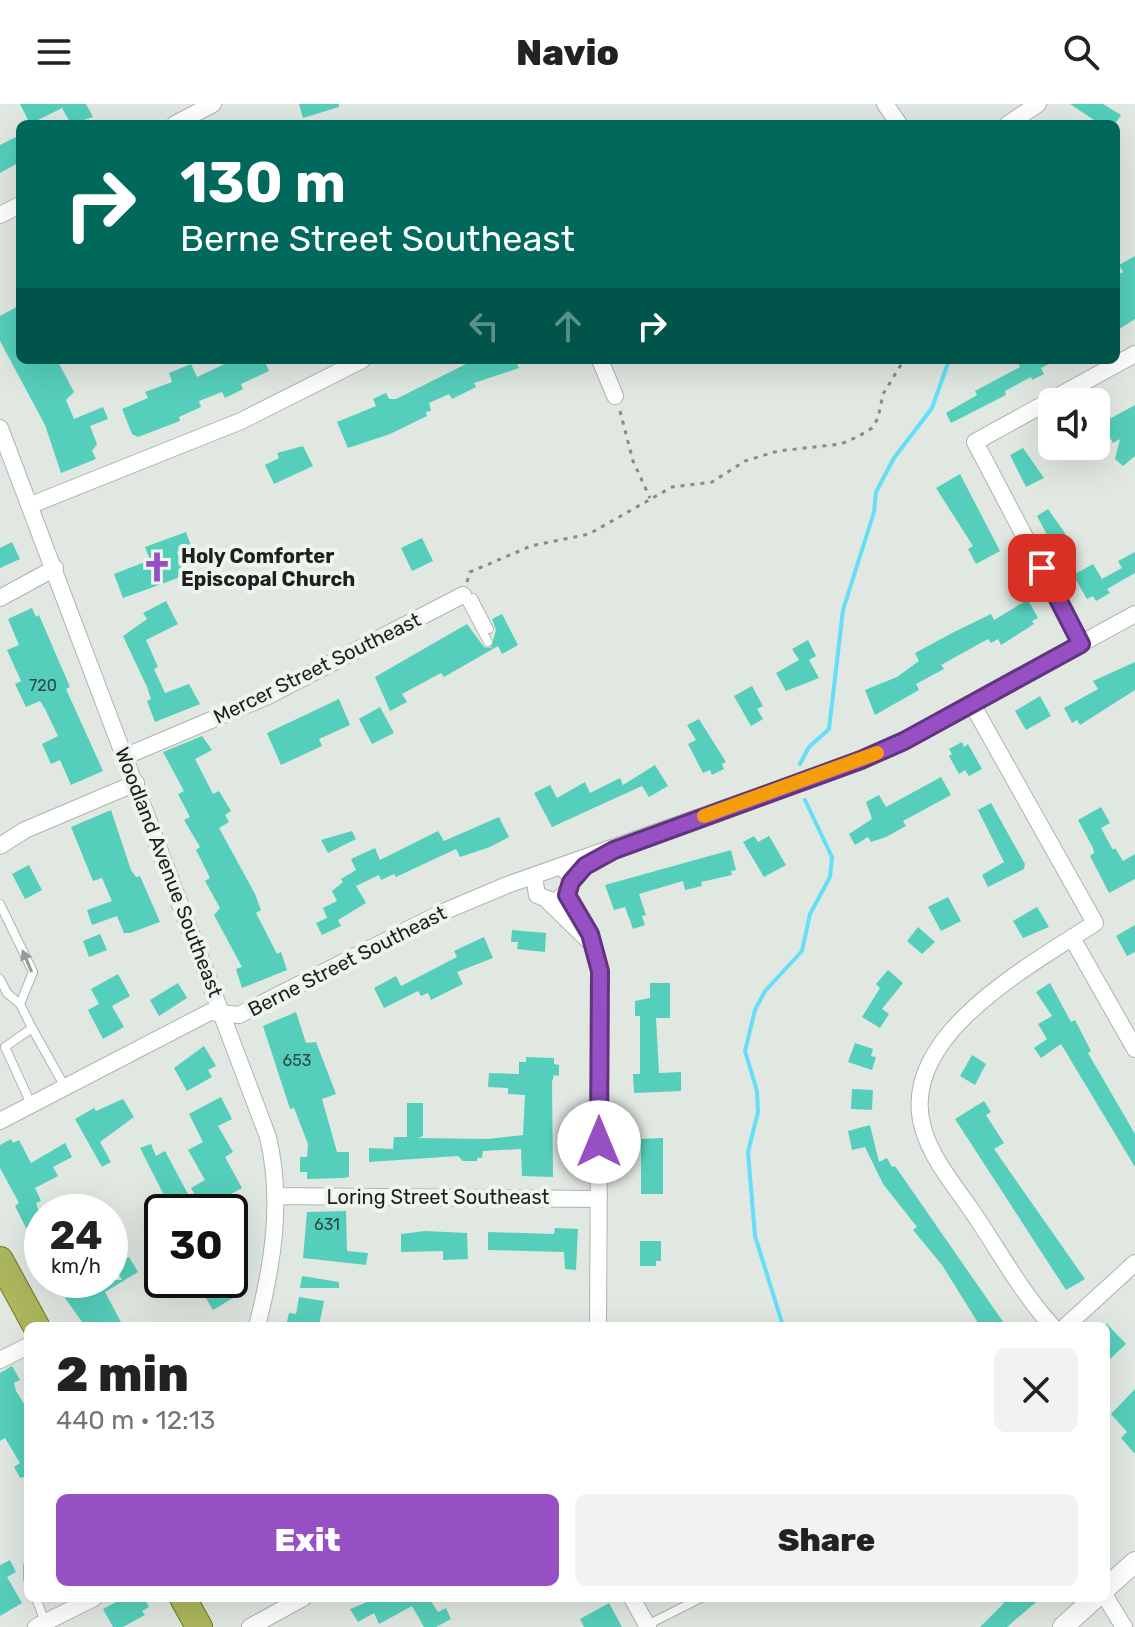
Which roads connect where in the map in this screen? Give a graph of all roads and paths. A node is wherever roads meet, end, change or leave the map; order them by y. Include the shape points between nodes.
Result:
1 (213, 104) edge
2 (1038, 104) edge
3 (183, 120) edge
4 (1014, 120) edge
5 (354, 364) edge
6 (602, 364) edge
7 (902, 364) edge
8 (1117, 364) edge
9 (615, 396) joint
10 (0, 428) edge
11 (650, 498) junction
12 (31, 505) junction
13 (55, 568) junction
14 (0, 598) edge
15 (465, 598) junction
16 (1135, 614) edge
17 (489, 629) dead end
18 (488, 642) dead end
19 (1081, 644) junction
20 (972, 704) junction
21 (126, 756) junction
22 (136, 783) junction
23 (643, 837) junction
24 (0, 846) edge
25 (561, 866) junction
26 (534, 876) junction
27 (569, 888) junction
28 (478, 897) junction
29 (543, 898) junction
30 (0, 904) edge
31 (1072, 938) junction
32 (591, 943) junction
33 (0, 979) edge
34 (20, 1004) junction
35 (223, 1014) junction
36 (32, 1028) junction
37 (1135, 1049) edge
38 (65, 1087) junction
39 (31, 1104) junction
40 (0, 1121) edge
41 (277, 1196) junction
42 (599, 1199) junction
43 (0, 1260) edge
44 (1135, 1263) edge
45 (34, 1322) edge
46 (258, 1322) edge
47 (598, 1322) edge
48 (1049, 1322) edge
49 (1070, 1322) edge
50 (24, 1348) edge
51 (0, 1360) edge
52 (1135, 1562) edge
53 (1110, 1584) edge
54 (37, 1602) edge
55 (86, 1602) edge
56 (185, 1602) edge
57 (296, 1602) edge
58 (634, 1602) edge
59 (693, 1602) edge
60 (1091, 1602) edge
61 (1108, 1602) edge
62 (41, 1625) edge
63 (648, 1626) edge
64 (199, 1627) edge
65 (250, 1627) edge
66 (1063, 1627) edge
67 (1124, 1627) edge

1 - 3 street
2 - 4 street
5 - 12 street via 241,421
6 - 9 street
7 - 11 path via 883,394 878,418 859,436 841,444 778,451 745,461 712,482 672,487
8 - 19 street via 975,442
9 - 11 path via 633,461
10 - 12 street, Woodland Avenue Southeast
11 - 15 path via 589,534 531,546 470,572
12 - 13 street, Woodland Avenue Southeast
13 - 14 street
13 - 21 street, Woodland Avenue Southeast
15 - 17 lane via 473,598
15 - 18 lane
15 - 21 street, Mercer Street Southeast via 268,696
16 - 19 street, Berne Street Southeast
19 - 20 street, Berne Street Southeast
20 - 23 street, Berne Street Southeast via 861,760
20 - 31 street via 1095,923
21 - 22 street, Woodland Avenue Southeast
22 - 24 street via 25,830
22 - 35 street, Woodland Avenue Southeast
23 - 25 street, Berne Street Southeast
23 - 27 street, Berne Street Southeast via 585,866
25 - 26 street, Berne Street Southeast
25 - 27 street
26 - 28 street, Berne Street Southeast
26 - 29 street
27 - 29 street, Berne Street Southeast
27 - 32 street
28 - 29 street, Berne Street Southeast
28 - 35 street, Berne Street Southeast via 239,1015
29 - 32 street
34 -> 30 lane via 33,972
31 - 37 street
31 - 48 street via 964,1017 928,1065 919,1100 923,1128 940,1164
32 - 42 street via 600,971
33 - 34 lane
34 - 36 lane
35 - 38 street, Berne Street Southeast via 210,1012
35 - 41 street, Woodland Avenue Southeast via 268,1137
36 - 38 lane
36 - 39 lane via 5,1047
38 - 39 street, Berne Street Southeast
39 - 40 street, Berne Street Southeast
41 - 42 street, Loring Street Southeast
41 - 46 street, Woodland Avenue Southeast via 268,1283
42 - 47 street
43 - 45 highway
44 - 49 street
50 - 51 street
52 - 53 street
54 - 62 lane
55 - 62 street
56 - 64 highway
57 - 65 street
58 - 63 street
59 - 63 lane
60 - 66 street
61 - 67 street

